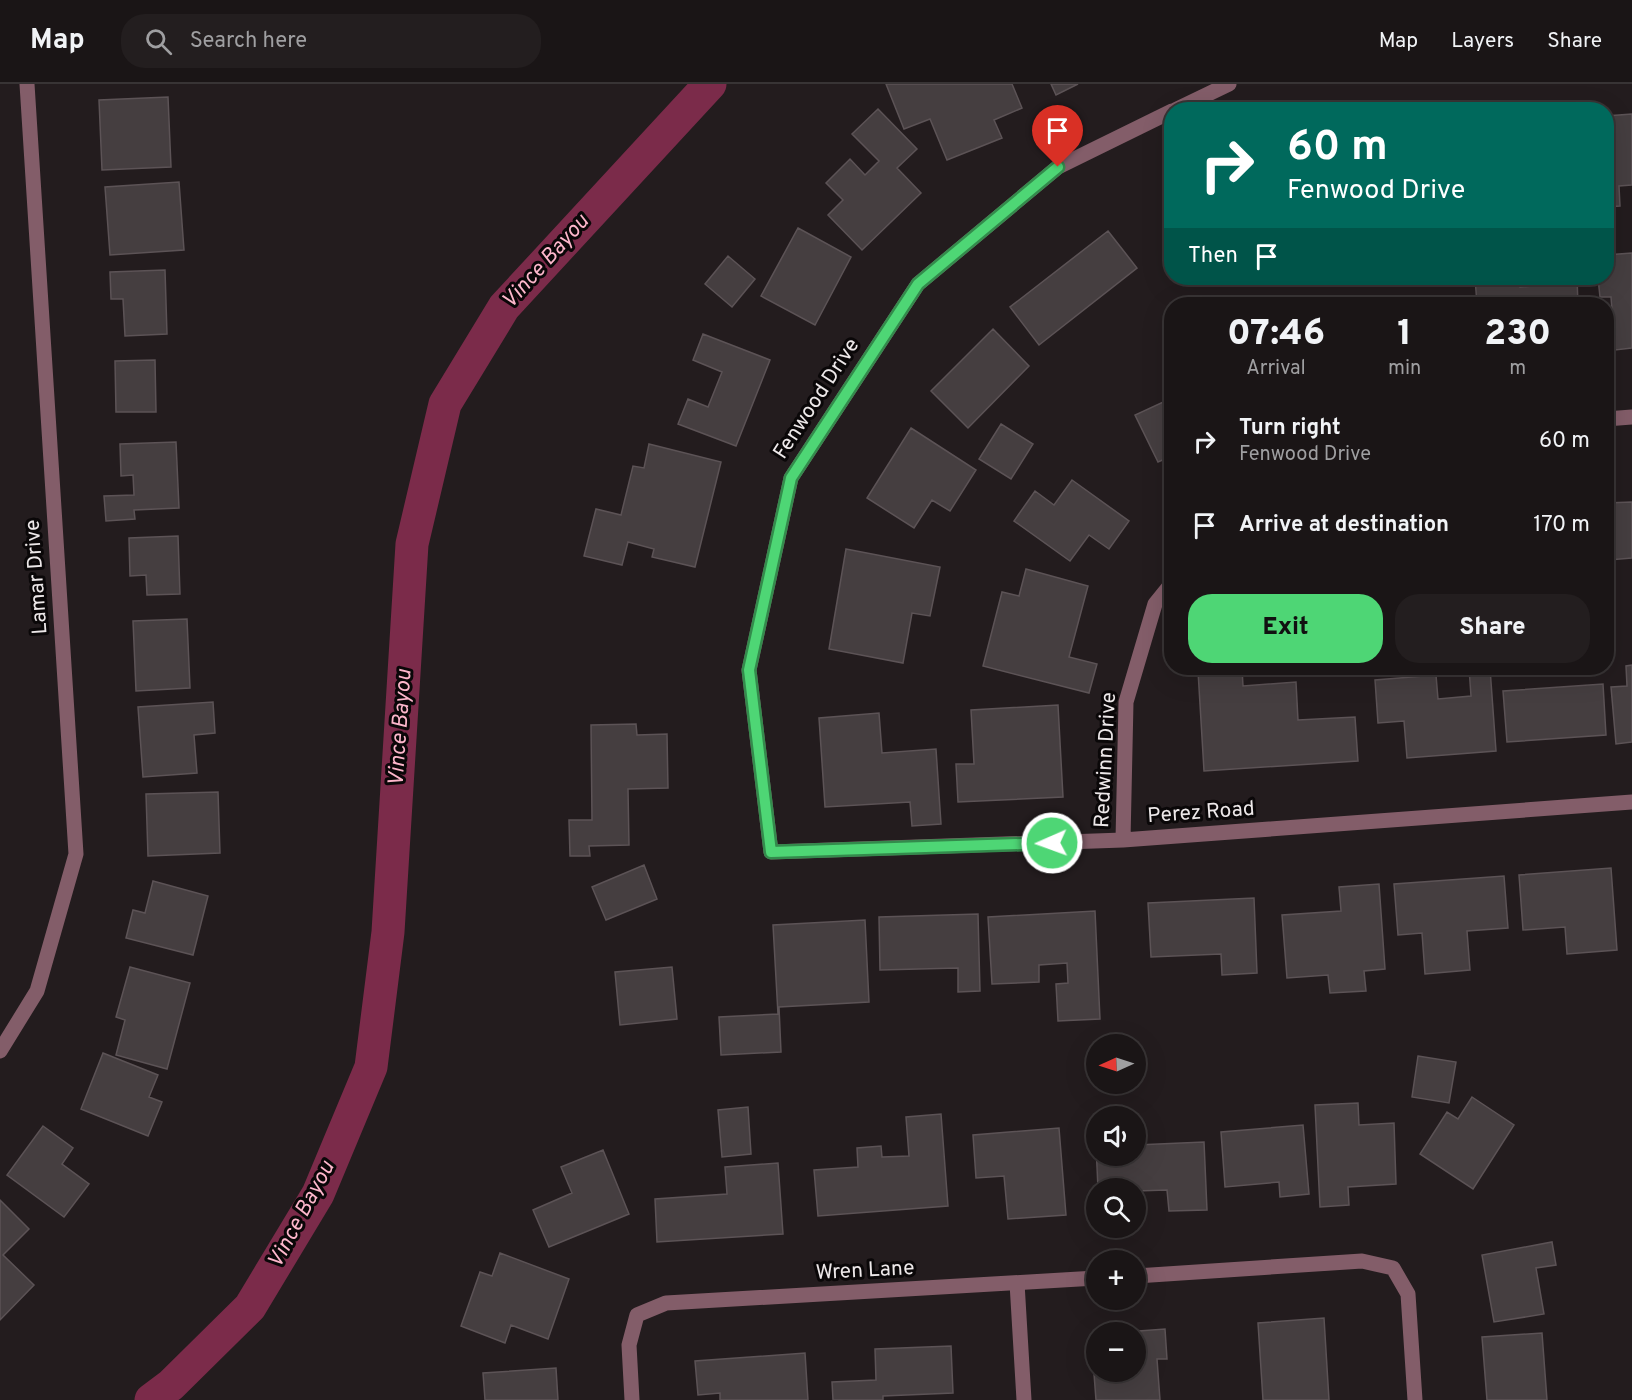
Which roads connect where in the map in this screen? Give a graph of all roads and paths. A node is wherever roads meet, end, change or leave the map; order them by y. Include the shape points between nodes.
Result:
1 (27, 84) edge
2 (1229, 84) edge
3 (1190, 102) edge
4 (1164, 114) edge
5 (1632, 417) edge
6 (1614, 419) edge
7 (1164, 593) edge
8 (1632, 802) edge
9 (1123, 840) junction
10 (771, 852) joint
11 (0, 1051) edge
12 (1146, 1275) edge
13 (1086, 1279) edge
14 (1017, 1283) junction
15 (632, 1400) edge
16 (1024, 1400) edge
17 (1415, 1400) edge

1 - 11 street, Lamar Drive via 76,854 37,991
2 - 3 street, Fenwood Drive
4 - 10 street, Fenwood Drive via 1058,167 918,284 791,478 749,670
5 - 6 street
7 - 9 street, Redwinn Drive via 1155,604 1126,702
8 - 9 street, Perez Road
9 - 10 street, Perez Road
12 - 17 street via 1362,1261 1393,1268 1408,1293
13 - 14 street, Wren Lane
14 - 15 street, Wren Lane via 666,1303 637,1316 629,1345
14 - 16 street

